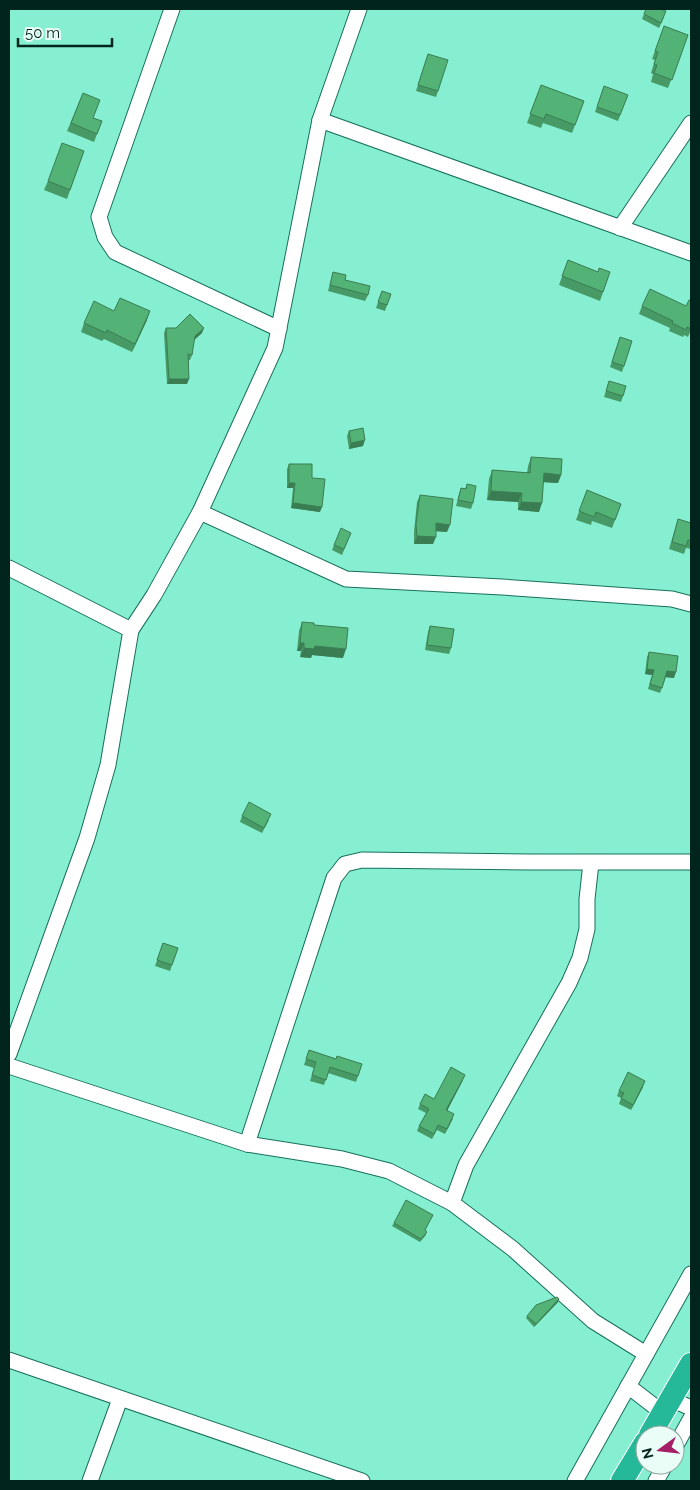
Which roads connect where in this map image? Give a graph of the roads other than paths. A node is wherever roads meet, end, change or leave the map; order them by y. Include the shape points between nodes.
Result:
1 (172, 9) edge
2 (358, 9) edge
3 (320, 120) junction
4 (691, 123) edge
5 (620, 228) junction
6 (691, 253) edge
7 (280, 329) junction
8 (200, 512) junction
9 (9, 568) edge
10 (691, 604) edge
11 (131, 630) junction
12 (691, 862) edge
13 (591, 863) junction
14 (9, 1054) edge
15 (9, 1066) edge
16 (247, 1144) junction
17 (452, 1203) junction
18 (691, 1274) edge
19 (646, 1354) junction
20 (9, 1360) edge
21 (691, 1364) edge
22 (628, 1386) junction
23 (120, 1398) junction
24 (675, 1407) edge
25 (659, 1425) edge
26 (635, 1460) edge
27 (90, 1481) edge
28 (362, 1481) edge
29 (575, 1481) edge
30 (622, 1481) edge

1 - 7 street via 99,217 105,237 116,252
2 - 3 street
3 - 5 street
3 - 7 street
4 - 5 street
5 - 6 street
7 - 8 street via 275,348
8 - 10 street via 346,579 502,586 672,599
8 - 11 street
9 - 11 street
11 - 14 street via 108,765 87,838
12 - 13 street
13 - 16 street via 362,860 345,864 334,878
13 - 17 street via 587,929 580,958 466,1165
15 - 16 street
16 - 17 street via 342,1159 389,1171
17 - 19 street via 513,1249 592,1321
18 - 19 street
19 - 22 street
20 - 23 street
21 - 24 highway
22 - 24 street
22 - 29 street
23 - 27 street
23 - 28 street
24 - 25 highway
26 - 30 highway

